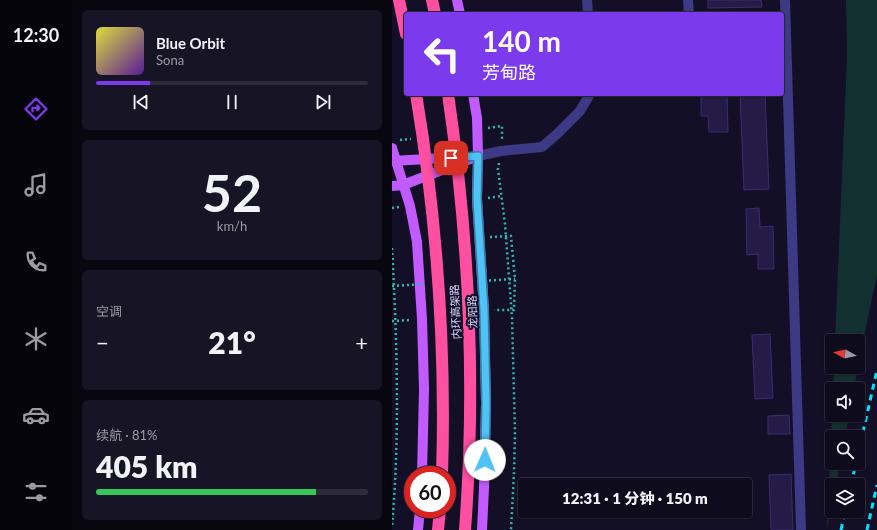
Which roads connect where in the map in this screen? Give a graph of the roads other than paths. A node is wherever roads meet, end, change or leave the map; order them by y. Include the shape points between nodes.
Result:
1 (399, 0) edge
2 (432, 0) edge
3 (457, 0) edge
4 (587, 0) edge
5 (688, 0) edge
6 (785, 0) edge
7 (435, 12) edge
8 (460, 12) edge
9 (588, 12) edge
10 (689, 12) edge
11 (404, 24) edge
12 (784, 28) edge
13 (416, 96) edge
14 (448, 96) edge
15 (473, 96) edge
16 (589, 96) edge
17 (392, 148) edge
18 (478, 156) junction
19 (394, 160) edge
20 (403, 185) junction
21 (392, 186) edge
22 (422, 466) edge
23 (442, 466) edge
24 (419, 518) edge
25 (439, 518) edge
26 (418, 530) edge
27 (438, 530) edge
28 (465, 530) edge
29 (482, 530) edge
30 (801, 530) edge

1 - 11 highway
2 - 7 highway
3 - 8 main road
4 - 9 lane
5 - 10 lane
6 - 12 lane
12 - 30 lane
13 - 23 highway, 内环高架路, bridge via 432,207 439,288 444,419
14 - 28 highway, 内环高架路, bridge via 460,202 470,351 469,478
15 - 18 main road, 龙阳路
16 - 18 lane via 580,111 542,146
17 - 19 main road
18 - 19 main road
18 - 20 main road
18 - 29 main road, 龙阳路 via 477,199 484,310 486,403
19 - 20 main road
20 - 21 main road
20 - 22 main road via 417,242 424,389
24 - 26 main road
25 - 27 highway, bridge

